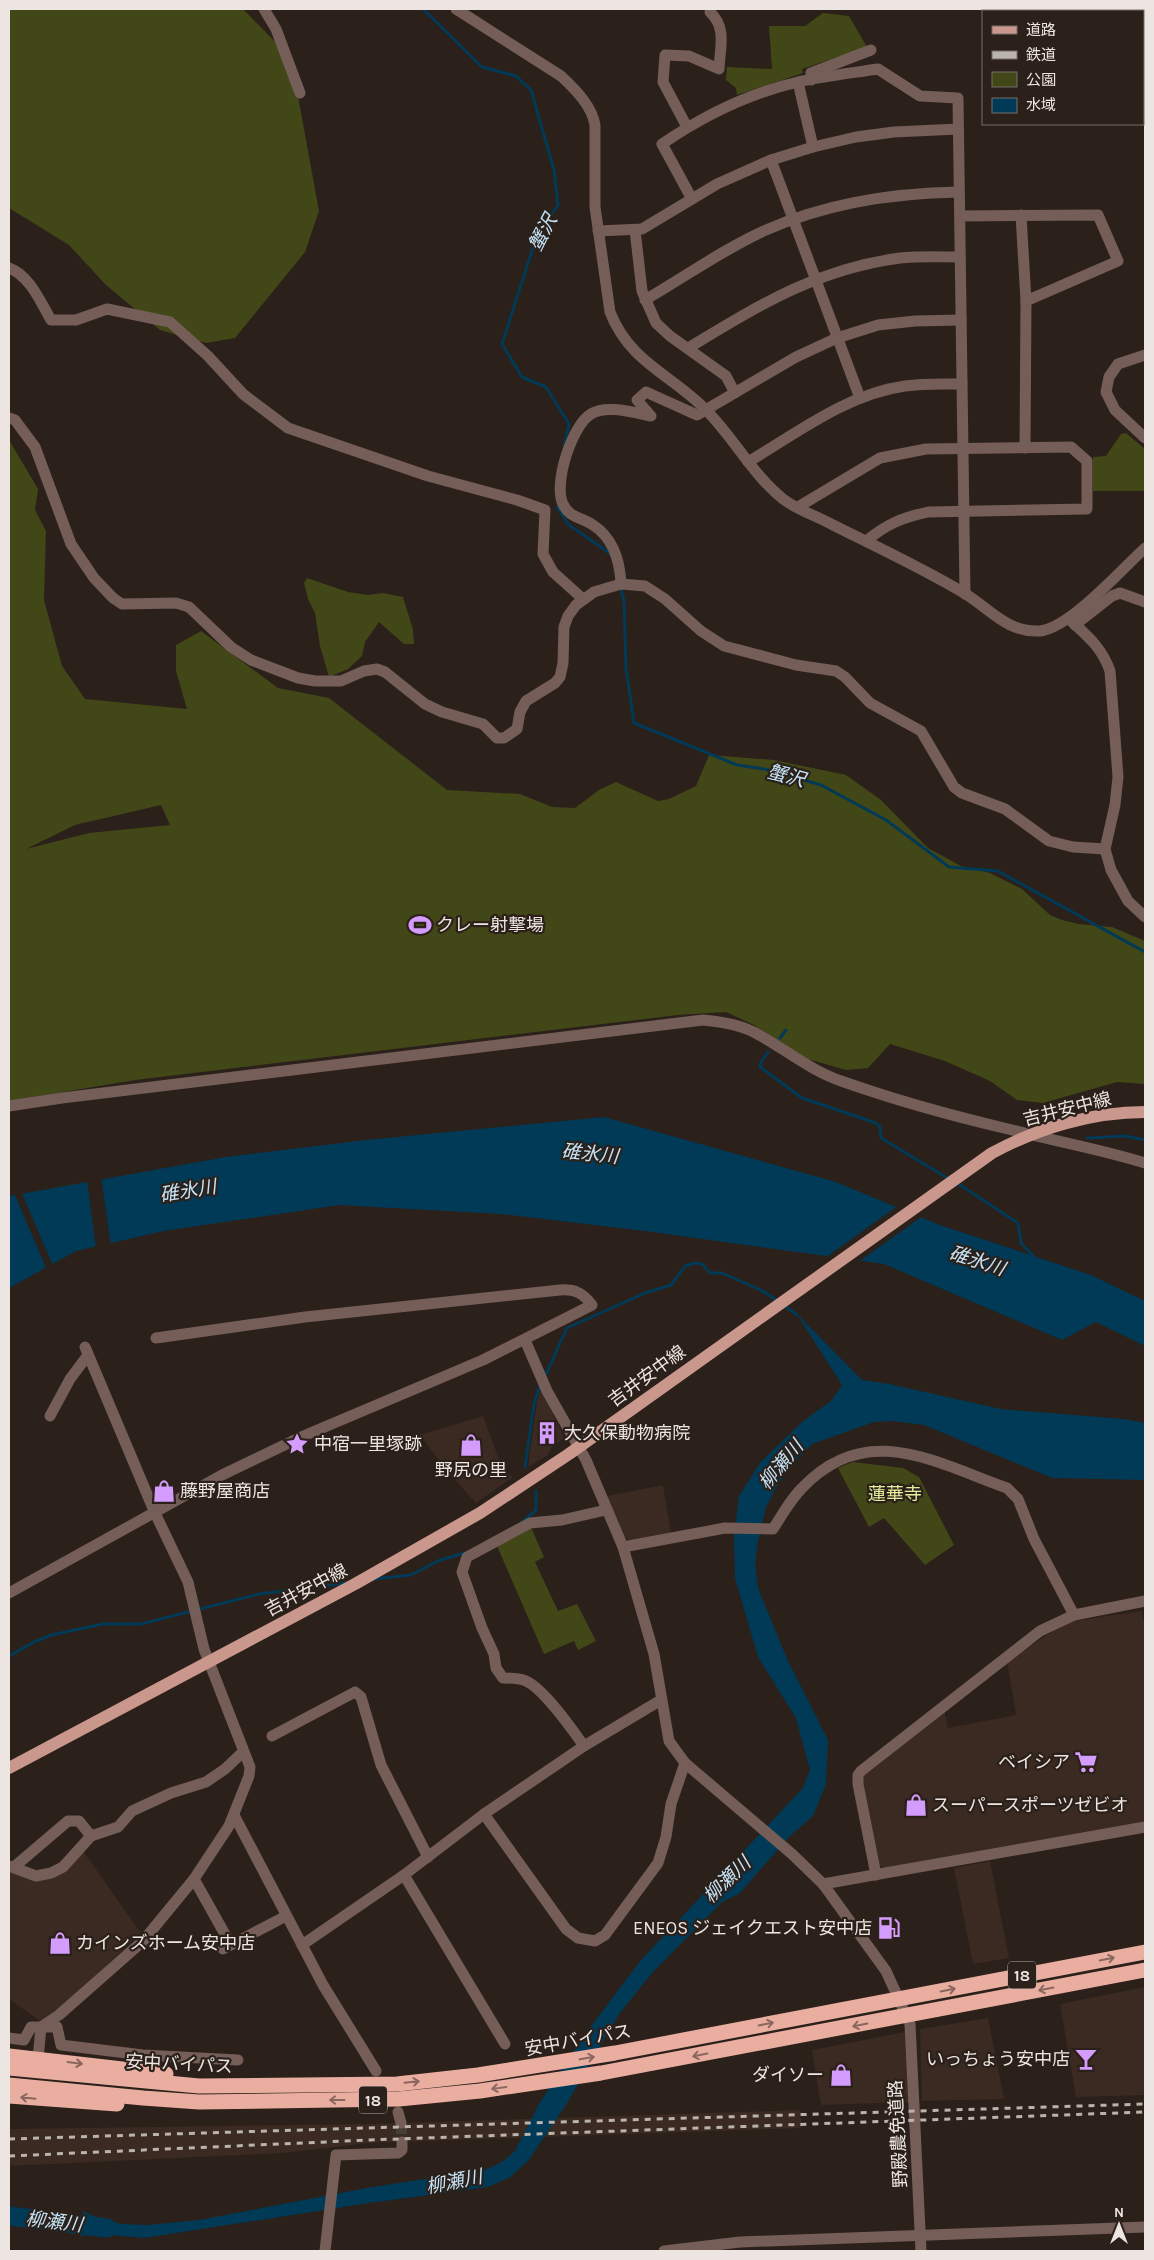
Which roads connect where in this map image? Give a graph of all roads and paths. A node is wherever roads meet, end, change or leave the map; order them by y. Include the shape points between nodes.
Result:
1 (264, 9) edge
2 (456, 9) edge
3 (710, 12) dead end
4 (871, 50) dead end
5 (811, 80) junction
6 (798, 82) junction
7 (300, 93) dead end
8 (687, 127) junction
9 (958, 129) junction
10 (813, 147) junction
11 (771, 160) junction
12 (959, 192) junction
13 (692, 198) junction
14 (1021, 215) junction
15 (960, 216) junction
16 (793, 220) junction
17 (635, 230) junction
18 (598, 231) junction
19 (960, 257) junction
20 (9, 268) edge
21 (816, 280) junction
22 (645, 300) junction
23 (1026, 301) junction
24 (961, 320) junction
25 (837, 338) junction
26 (688, 348) junction
27 (1145, 355) edge
28 (962, 384) junction
29 (735, 394) junction
30 (860, 398) junction
31 (707, 410) junction
32 (9, 418) edge
33 (1145, 438) edge
34 (963, 448) junction
35 (1025, 448) junction
36 (748, 462) junction
37 (798, 507) junction
38 (964, 510) junction
39 (866, 541) junction
40 (1145, 548) edge
41 (621, 584) junction
42 (966, 594) junction
43 (583, 599) junction
44 (1145, 602) edge
45 (1072, 622) junction
46 (1105, 849) junction
47 (1145, 917) edge
48 (9, 1106) edge
49 (1145, 1112) edge
50 (1029, 1134) junction
51 (1145, 1163) edge
52 (156, 1338) dead end
53 (525, 1340) junction
54 (50, 1416) dead end
55 (578, 1447) junction
56 (606, 1510) junction
57 (155, 1513) junction
58 (622, 1547) junction
59 (9, 1593) edge
60 (1145, 1601) edge
61 (1074, 1615) junction
62 (209, 1661) junction
63 (661, 1700) junction
64 (272, 1736) dead end
65 (584, 1746) junction
66 (243, 1752) junction
67 (685, 1763) junction
68 (9, 1768) edge
69 (484, 1814) junction
70 (234, 1815) junction
71 (1145, 1827) edge
72 (91, 1836) junction
73 (428, 1857) junction
74 (11, 1866) edge
75 (404, 1875) junction
76 (876, 1875) junction
77 (194, 1879) junction
78 (823, 1884) junction
79 (286, 1916) junction
80 (302, 1945) junction
81 (1145, 1952) edge
82 (1145, 1970) edge
83 (900, 1999) junction
84 (908, 2016) junction
85 (41, 2028) junction
86 (9, 2038) edge
87 (505, 2044) dead end
88 (9, 2056) edge
89 (38, 2059) junction
90 (238, 2060) dead end
91 (9, 2068) edge
92 (376, 2071) dead end
93 (9, 2085) edge
94 (258, 2086) junction
95 (9, 2096) edge
96 (199, 2102) junction
97 (398, 2112) dead end
98 (401, 2123) tunnel mouth
99 (402, 2142) dead end
100 (1145, 2227) edge
101 (920, 2235) junction
102 (325, 2251) edge
103 (664, 2251) edge
104 (921, 2251) edge

1 - 7 street via 276,29
2 - 18 street via 561,76 594,116
3 - 8 street via 722,27 719,69 689,56 665,55 663,82
4 - 5 street via 811,73
5 - 6 street
5 - 9 street via 878,69 920,96 958,98
6 - 8 street via 738,102
6 - 10 street
8 - 13 street via 662,144
9 - 10 street via 894,132
9 - 12 street
10 - 11 street
11 - 13 street
11 - 16 street
12 - 15 street
12 - 16 street via 870,200
13 - 17 street via 642,229
14 - 15 street
14 - 23 street
14 - 23 street via 1098,215 1118,261
15 - 19 street
16 - 21 street
16 - 22 street via 766,230
17 - 18 street
17 - 22 street
18 - 31 street via 610,312 625,342
19 - 21 street via 882,261 841,270
19 - 24 street
20 - 43 street via 19,272 31,286 51,320 76,320 107,309 170,322 243,394 288,428 428,476 545,510 543,554 553,572
21 - 25 street
21 - 26 street via 767,301
22 - 26 street via 656,323
23 - 35 street
24 - 25 street via 878,325
24 - 28 street
25 - 29 street
25 - 30 street
26 - 29 street via 726,376
27 - 33 street via 1118,364 1109,377 1106,392 1115,410
28 - 30 street via 904,386
28 - 34 street
29 - 31 street
30 - 36 street
31 - 36 street
31 - 41 street via 696,415 646,392 637,400 651,416 602,410 584,420 573,437 566,455 561,501 571,515 594,525 609,540 616,552
32 - 43 street via 15,420 35,447 70,544 113,598 122,604 176,603 190,607 231,647 280,672 315,681 342,681 364,670 377,669 425,704 483,724 497,738 504,738 517,729 526,701 549,688 560,677 564,627 576,604
34 - 35 street
34 - 37 street via 926,449 880,458
34 - 38 street
35 - 38 street via 1071,447 1087,461 1086,509
36 - 37 street via 770,488
37 - 39 street
38 - 39 street via 928,512 902,518
38 - 42 street
39 - 42 street
40 - 45 street
41 - 43 street
41 - 46 street via 645,586 701,631 734,650 836,671 845,676 870,703 921,731 954,788 1005,809 1049,841 1073,847
42 - 45 street via 1000,621 1016,628 1041,631
44 - 45 street via 1120,594 1112,596
45 - 46 street via 1095,643 1110,671 1118,777
46 - 47 street via 1111,870 1128,901
48 - 50 street via 703,1020 747,1029 811,1068 841,1082
49 - 50 main road, 吉井安中線 via 1109,1114
50 - 51 street
50 - 55 main road, 吉井安中線 via 974,1164
52 - 53 street via 304,1317 560,1290 578,1291 592,1305
53 - 55 street, 野殿農免道路
53 - 57 street via 442,1379 301,1437 222,1475
54 - 57 street via 86,1351
55 - 56 street, 野殿農免道路
55 - 62 main road, 吉井安中線 via 480,1513 420,1548
56 - 58 street, 野殿農免道路
56 - 65 street via 530,1524 467,1557 462,1572 494,1654 496,1668 503,1678 524,1680 534,1686
57 - 59 street
57 - 62 street via 188,1582
58 - 61 street via 727,1529 772,1529 801,1489 832,1463 868,1452 893,1451 916,1455 1007,1488 1018,1499 1034,1539
58 - 63 street, 野殿農免道路 via 654,1654
60 - 61 street
61 - 76 street via 1040,1631 861,1771 858,1784
62 - 66 street
62 - 68 main road, 吉井安中線
63 - 65 street
63 - 67 street, 野殿農免道路 via 669,1741
64 - 73 street via 355,1692 360,1697 381,1765
65 - 69 street
66 - 70 street via 250,1767 249,1776
66 - 72 street via 206,1782 171,1793 132,1812 118,1826
67 - 69 street via 671,1804 658,1863 605,1934 595,1941 578,1938 566,1929
67 - 78 street, 野殿農免道路
69 - 73 street
70 - 77 street
70 - 79 street
71 - 76 street
72 - 74 street via 64,1867 51,1873 36,1876
72 - 74 street via 79,1821 68,1821
73 - 75 street
75 - 80 street
75 - 87 street
76 - 78 street
77 - 79 street via 227,1947
77 - 85 street via 143,1940 59,2016
78 - 83 street, 野殿農免道路 via 886,1971
79 - 80 street
80 - 92 street via 323,1986
83 -> 81 highway, 安中バイパス / 18
82 -> 84 highway, 安中バイパス / 18
83 - 84 street, 野殿農免道路
94 -> 83 highway, 安中バイパス / 18 via 398,2084 478,2075 615,2053
84 -> 96 highway, 安中バイパス / 18 via 601,2073 480,2091 399,2099
84 - 101 street, 野殿農免道路
85 - 86 street via 31,2026 24,2040
85 - 89 street
85 - 90 street via 57,2026 61,2045 143,2055
88 - 89 highway
89 -> 94 highway
91 - 94 highway, 安中バイパス / 18 via 145,2082
93 - 96 highway, 安中バイパス / 18
96 -> 95 highway via 101,2105
97 - 98 street
99 - 102 street via 402,2150 398,2153 336,2155
100 - 101 street
101 - 103 street via 740,2242
101 - 104 street, 野殿農免道路

